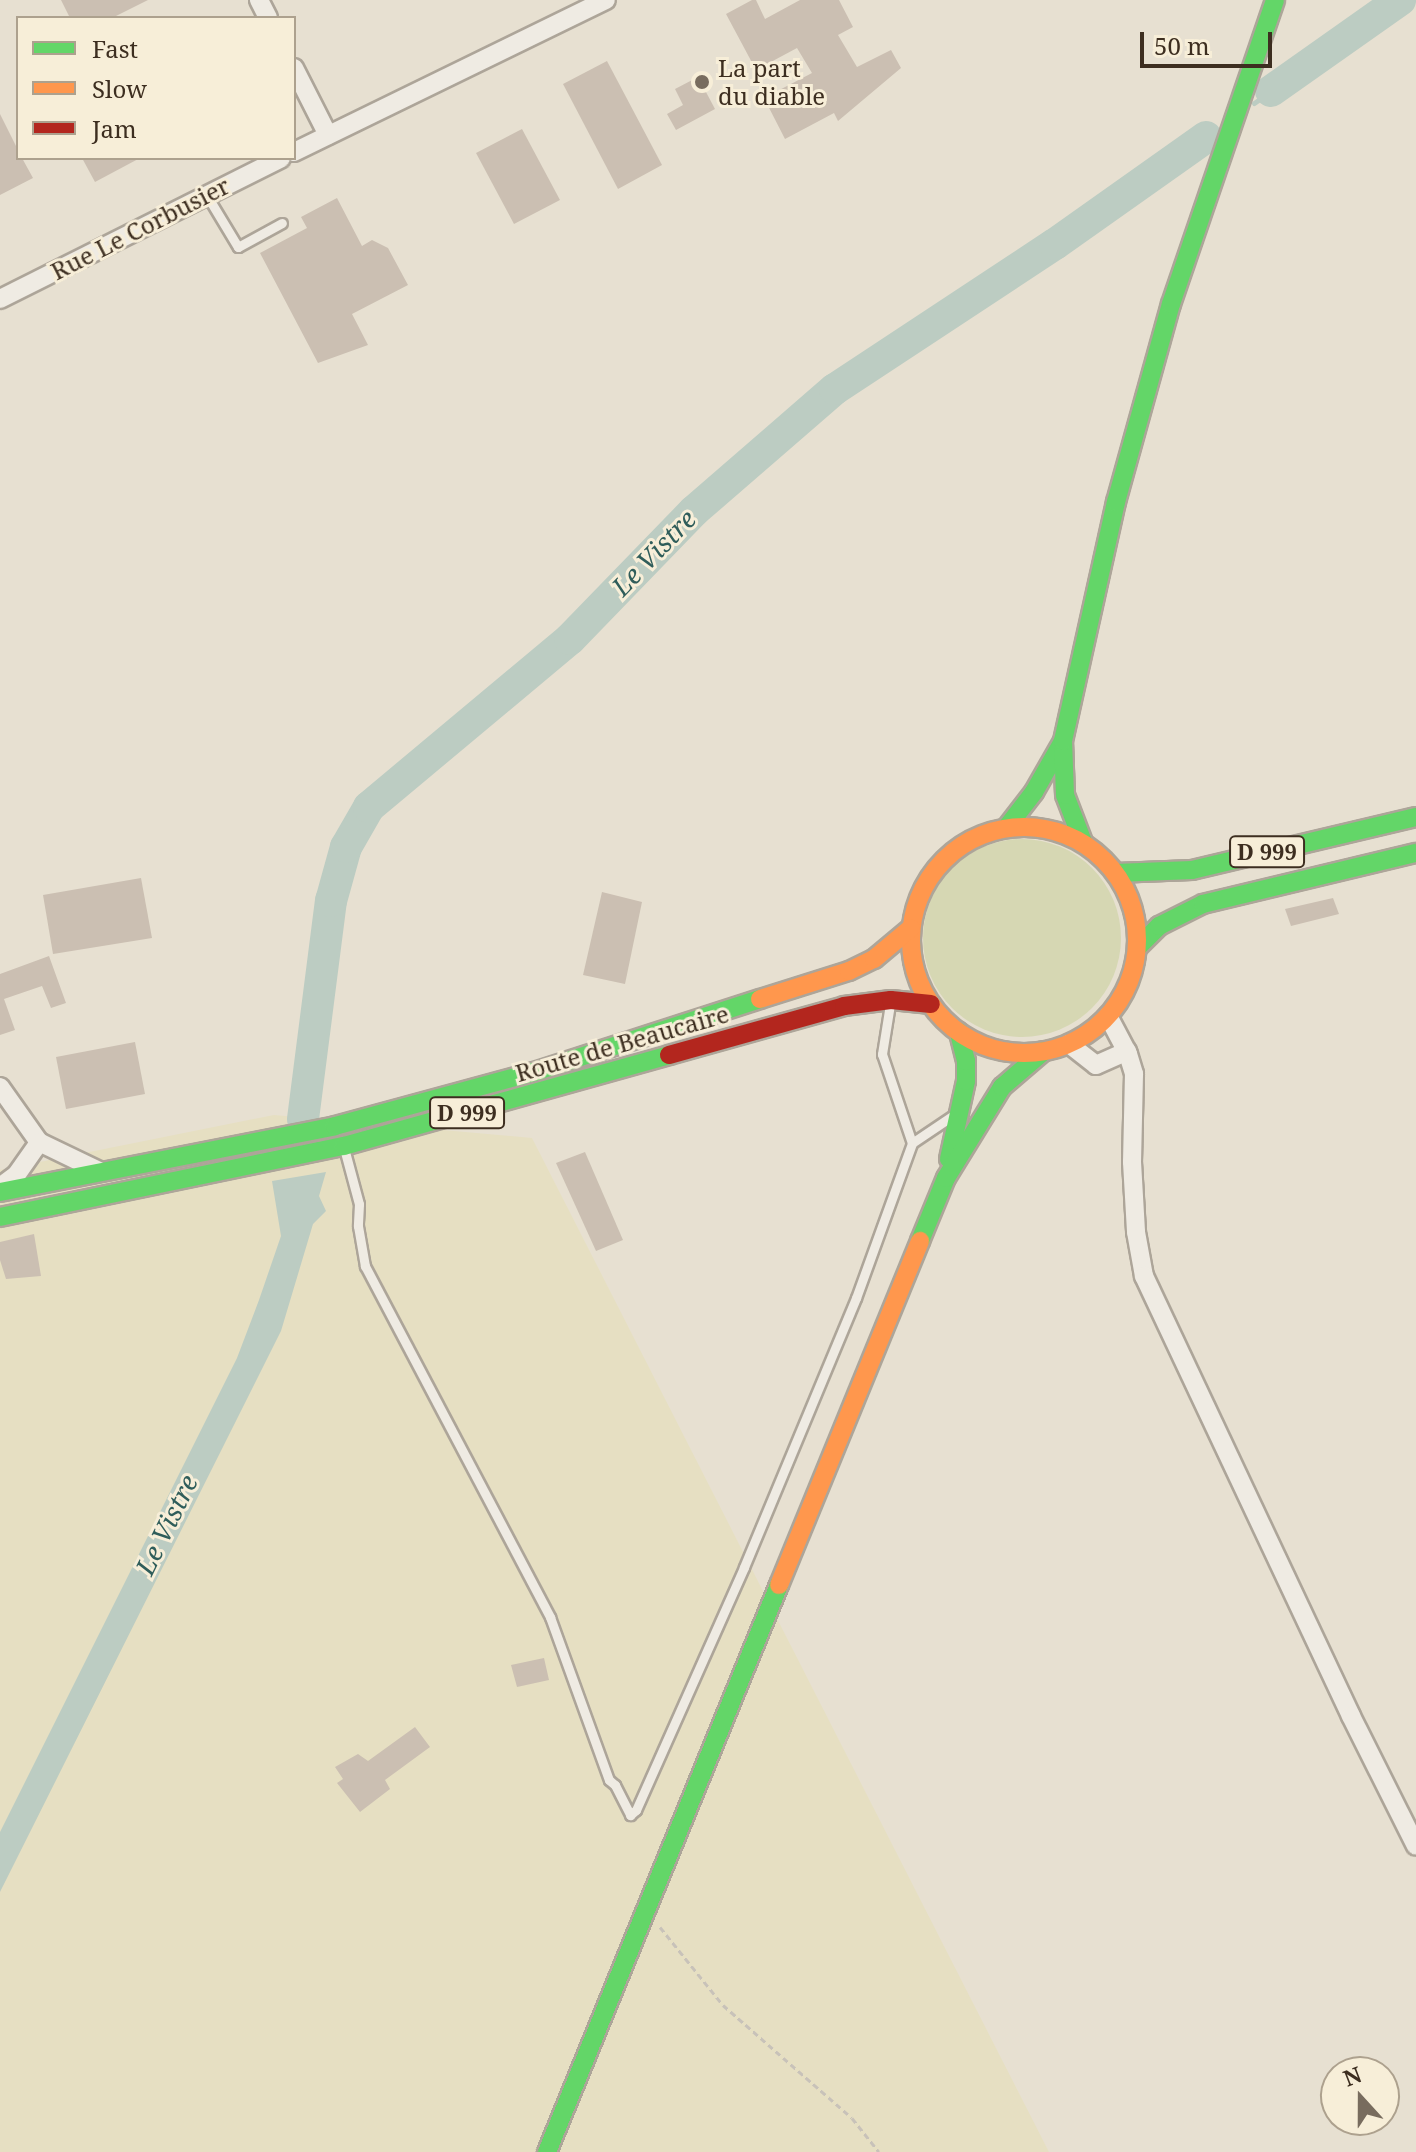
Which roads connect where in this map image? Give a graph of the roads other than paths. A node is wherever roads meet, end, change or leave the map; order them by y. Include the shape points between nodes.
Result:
1 (606, 0) edge
2 (1275, 0) edge
3 (296, 72) edge
4 (328, 135) junction
5 (296, 151) edge
6 (277, 160) edge
7 (206, 194) junction
8 (282, 223) dead end
9 (0, 299) edge
10 (1063, 741) junction
11 (1416, 817) edge
12 (1007, 827) junction
13 (1083, 842) junction
14 (1416, 853) edge
15 (1116, 873) junction
16 (911, 928) junction
17 (1138, 947) junction
18 (891, 1000) junction
19 (931, 1004) junction
20 (1108, 1016) junction
21 (959, 1032) junction
22 (1069, 1044) junction
23 (1044, 1051) junction
24 (1127, 1051) junction
25 (0, 1087) edge
26 (958, 1112) junction
27 (39, 1142) junction
28 (912, 1143) junction
29 (344, 1146) junction
30 (99, 1171) junction
31 (946, 1178) junction
32 (0, 1189) edge
33 (0, 1217) edge
34 (1416, 1846) edge
35 (547, 2152) edge

1 - 4 street
2 - 10 main road via 1171,304 1116,502
3 - 4 street
4 - 5 street
6 - 7 street, Rue Le Corbusier
7 - 8 lane via 238,247
7 - 9 street, Rue Le Corbusier
10 - 12 main road
10 - 13 main road via 1065,795
11 - 15 main road, D 999 via 1192,870
12 - 13 main road via 1046,828
12 - 16 main road via 976,837 941,862 917,902
13 - 15 main road
14 - 17 main road, D 999 via 1203,904 1175,916
15 - 17 main road via 1134,909
16 - 19 main road via 915,973
16 - 30 main road, Route de Beaucaire / D 999 via 874,959 849,971 534,1072 335,1126
17 - 20 main road via 1126,989
18 - 19 main road, Route de Beaucaire / D 999
18 - 28 lane via 882,1054
18 - 29 main road, Route de Beaucaire / D 999 via 774,1023
19 - 21 main road
20 - 22 main road
20 - 24 street
21 - 23 main road via 1002,1051
21 - 26 main road via 966,1061
22 - 23 main road
22 - 24 street via 1096,1065
23 - 31 main road via 1002,1087
24 - 34 street via 1134,1074 1136,1232 1144,1276
25 - 27 street
26 - 28 lane
26 - 31 main road
27 - 30 street
27 - 32 street
28 - 29 lane via 856,1298 750,1553 630,1815 609,1780 550,1617 365,1266 359,1204
29 - 33 main road, Route de Beaucaire / D 999
30 - 32 main road, Route de Beaucaire / D 999
31 - 35 main road

